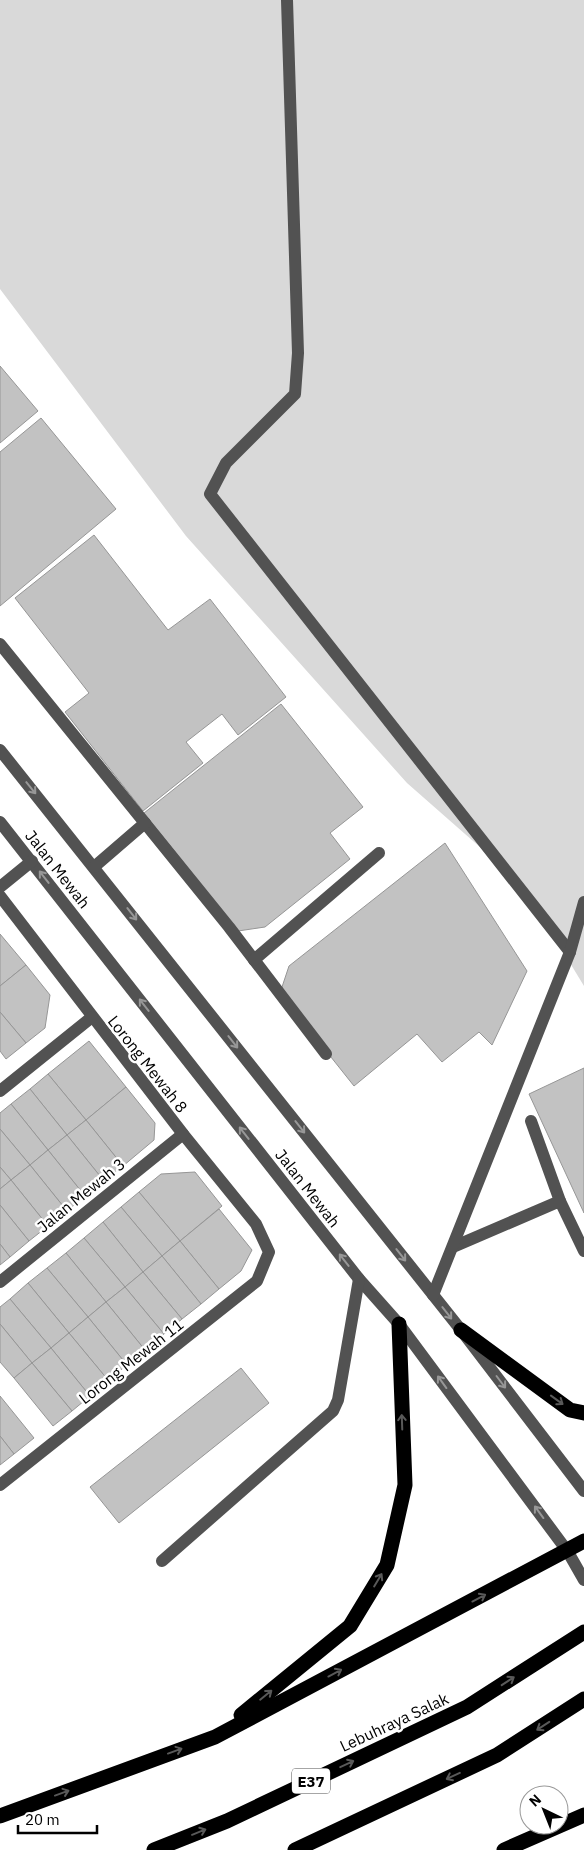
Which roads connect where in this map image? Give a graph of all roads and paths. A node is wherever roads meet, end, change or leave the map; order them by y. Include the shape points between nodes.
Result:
1 (287, 0) edge
2 (0, 644) edge
3 (0, 750) edge
4 (0, 822) edge
5 (145, 824) junction
6 (379, 853) dead end
7 (32, 861) junction
8 (94, 866) junction
9 (0, 887) edge
10 (0, 896) edge
11 (584, 902) edge
12 (570, 952) junction
13 (254, 960) junction
14 (92, 1017) junction
15 (326, 1054) dead end
16 (0, 1091) edge
17 (531, 1121) dead end
18 (182, 1134) junction
19 (560, 1201) junction
20 (453, 1247) junction
21 (584, 1251) edge
22 (269, 1252) joint
23 (359, 1279) junction
24 (0, 1282) edge
25 (433, 1295) junction
26 (399, 1324) junction
27 (461, 1330) junction
28 (584, 1413) edge
29 (0, 1485) edge
30 (584, 1491) edge
31 (584, 1541) edge
32 (568, 1552) junction
33 (162, 1561) dead end
34 (584, 1580) edge
35 (584, 1632) edge
36 (584, 1699) edge
37 (215, 1736) junction
38 (584, 1815) edge
39 (0, 1816) edge
40 (154, 1850) edge
41 (296, 1850) edge
42 (504, 1850) edge

1 - 12 street via 298,353 295,394 226,463 210,494
2 - 5 street
3 -> 8 street, Jalan Mewah
4 - 7 street, Jalan Mewah
5 - 8 street
5 - 13 street
6 - 13 street
7 - 9 street
23 -> 7 street, Jalan Mewah
8 -> 25 street, Jalan Mewah
10 - 14 street, Lorong Mewah 8
11 - 12 street
12 - 20 street
13 - 15 street
14 - 16 street
14 - 18 street, Lorong Mewah 8
17 - 19 street
18 - 22 street, Lorong Mewah 8 via 256,1224
18 - 24 street, Jalan Mewah 3
19 - 20 street
19 - 21 street
20 - 25 street
22 - 29 street, Lorong Mewah 11 via 256,1281
23 - 26 street, Jalan Mewah
23 - 33 street via 338,1400 333,1411
25 -> 27 street, Jalan Mewah
32 -> 26 street, Jalan Mewah
37 -> 26 highway via 350,1626 387,1565 404,1485
27 -> 28 highway via 570,1410
27 -> 30 street, Jalan Mewah
31 - 32 highway
32 - 34 street, Jalan Mewah
37 -> 32 highway
40 -> 35 highway, Lebuhraya Salak / E37 via 227,1821 467,1707
36 -> 41 highway via 498,1755
39 -> 37 highway
38 - 42 highway

